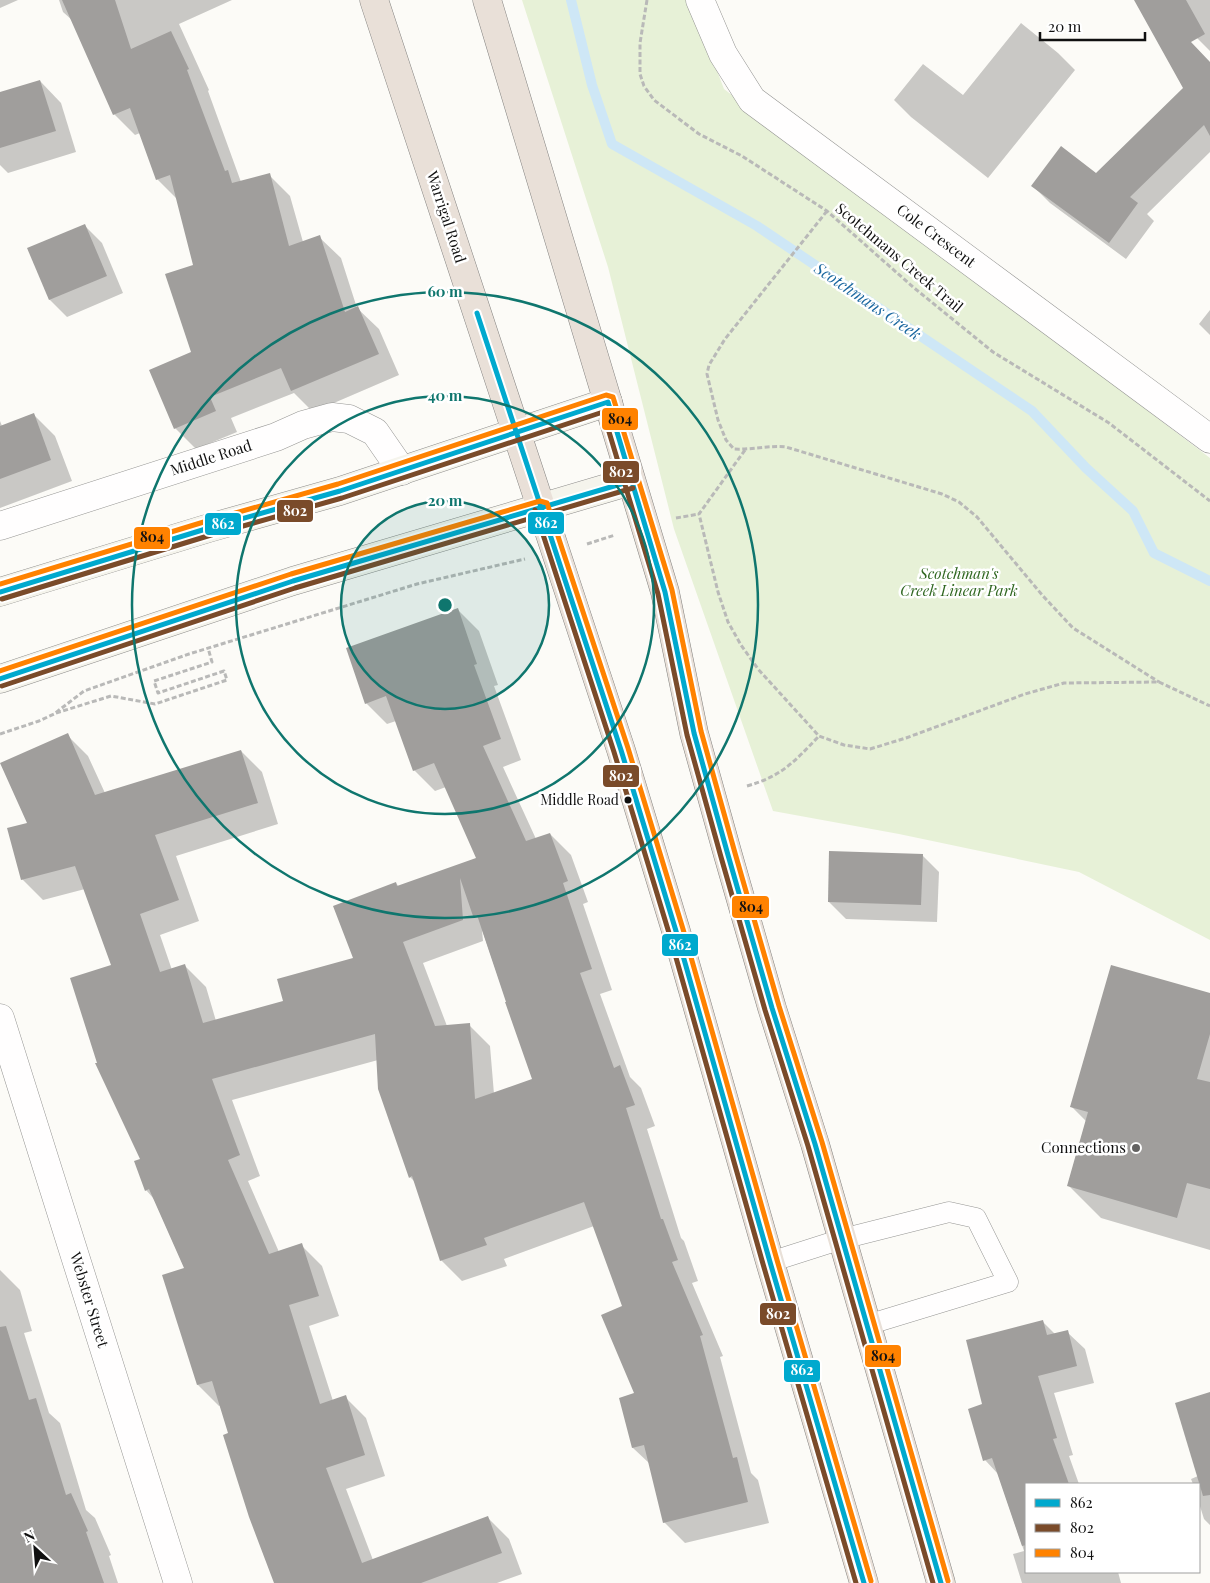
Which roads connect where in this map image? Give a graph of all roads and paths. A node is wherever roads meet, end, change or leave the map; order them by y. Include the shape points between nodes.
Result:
1 (374, 0) edge
2 (487, 0) edge
3 (647, 0) edge
4 (700, 0) edge
5 (827, 211) junction
6 (608, 402) junction
7 (517, 433) junction
8 (1210, 439) edge
9 (745, 449) junction
10 (402, 471) junction
11 (631, 481) junction
12 (1210, 501) edge
13 (542, 508) junction
14 (699, 514) junction
15 (669, 520) dead end
16 (0, 526) edge
17 (605, 538) dead end
18 (586, 544) dead end
19 (519, 561) dead end
20 (0, 592) edge
21 (208, 648) junction
22 (0, 679) edge
23 (1159, 682) junction
24 (1210, 706) edge
25 (54, 714) junction
26 (0, 734) edge
27 (819, 736) junction
28 (747, 786) dead end
29 (0, 1018) edge
30 (842, 1239) junction
31 (770, 1262) junction
32 (867, 1326) junction
33 (178, 1583) edge
34 (864, 1583) edge
35 (942, 1583) edge

1 - 7 highway, Warrigal Road
2 - 6 highway
3 - 5 path, Scotchmans Creek Trail via 640,43 640,74 654,100 698,134 742,156
4 - 8 street, Cole Crescent via 723,54 752,100
5 - 9 path via 716,351 709,365 707,374 726,440 734,448
5 - 12 path, Scotchmans Creek Trail via 993,352 1110,423
6 - 7 street
6 - 11 highway
7 - 10 street
7 - 13 highway, Warrigal Road
9 - 14 path
9 - 23 path via 786,447 959,502 978,517 1073,628
10 - 16 street, Middle Road via 375,432 349,419 332,416
10 - 20 street
11 - 13 street
11 - 30 highway via 664,592 702,762
13 - 22 street via 293,581
13 - 31 highway, Warrigal Road via 676,931
14 - 15 path
14 - 27 path via 728,622 758,669
17 - 18 path
19 - 21 path via 417,584
21 - 25 path via 84,691
21 - 25 path via 212,662 154,681 158,693 224,671 228,680 155,704 111,696
23 - 24 path
23 - 27 path via 1064,683 870,749 844,745
25 - 26 path
27 - 28 path via 775,776
29 - 33 street, Webster Street
30 - 31 lane
30 - 32 highway
30 - 32 lane via 949,1212 976,1218 1008,1282
31 - 34 highway, Warrigal Road
32 - 35 highway

